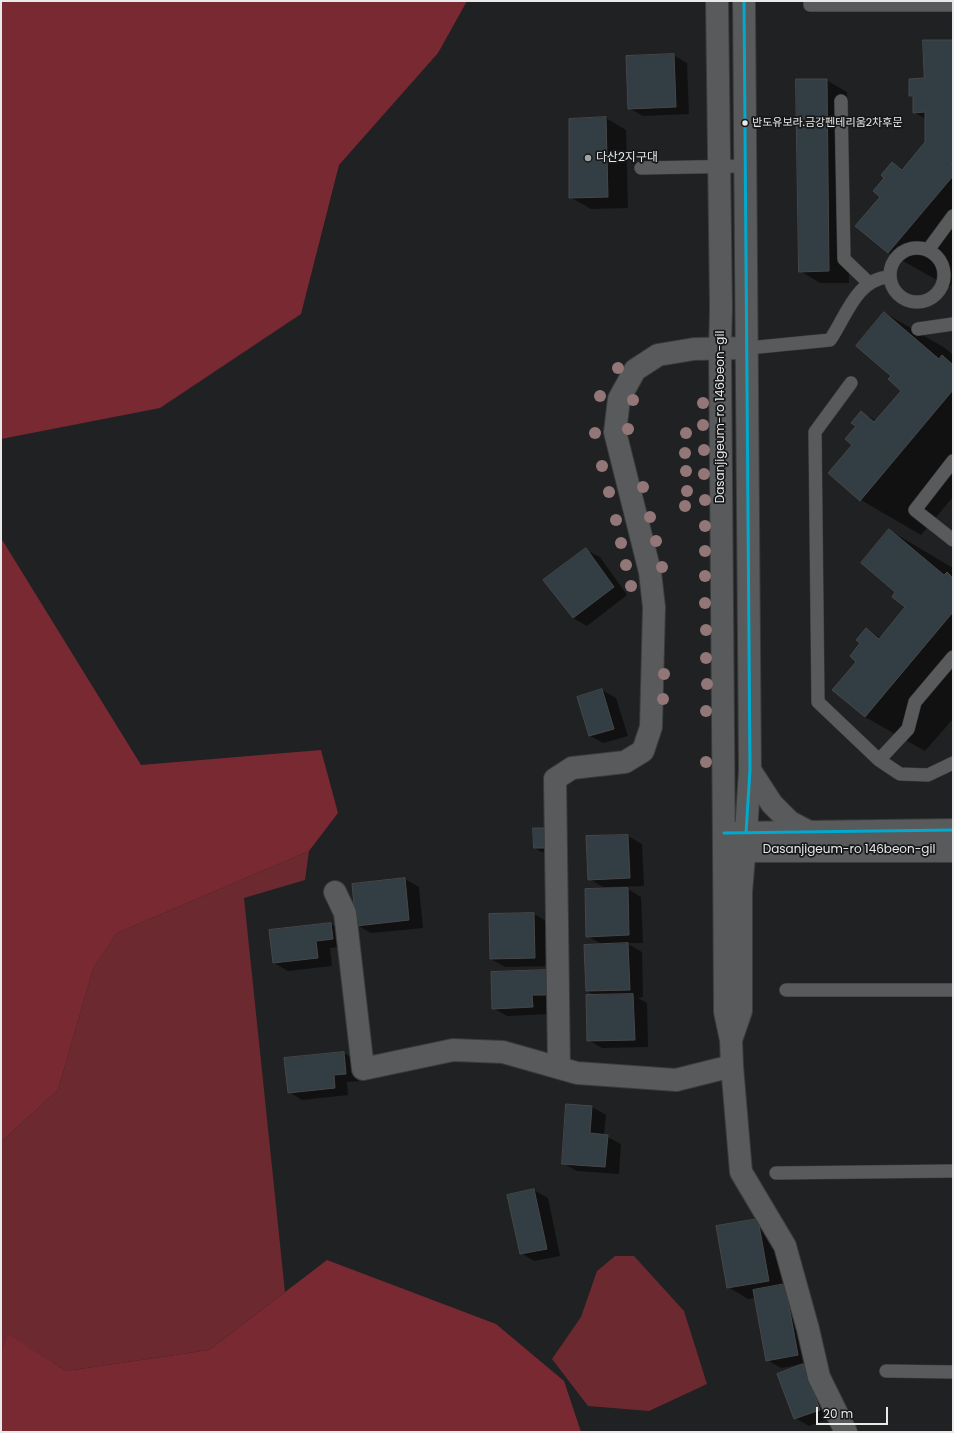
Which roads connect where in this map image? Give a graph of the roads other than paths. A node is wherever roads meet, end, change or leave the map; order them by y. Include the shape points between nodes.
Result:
1 (717, 1) edge
2 (744, 1) edge
3 (810, 1) edge
4 (953, 5) edge
5 (841, 101) dead end
6 (718, 166) junction
7 (746, 166) junction
8 (641, 168) dead end
9 (953, 216) edge
10 (928, 250) junction
11 (949, 272) edge
12 (889, 277) junction
13 (869, 283) junction
14 (953, 324) edge
15 (918, 329) dead end
16 (720, 348) junction
17 (748, 348) junction
18 (851, 383) dead end
19 (953, 461) edge
20 (953, 540) edge
21 (953, 657) edge
22 (879, 760) junction
23 (953, 763) edge
24 (750, 770) junction
25 (953, 830) edge
26 (811, 833) junction
27 (746, 841) junction
28 (724, 842) junction
29 (953, 851) edge
30 (335, 892) dead end
31 (786, 990) dead end
32 (953, 990) edge
33 (731, 1040) junction
34 (732, 1066) junction
35 (559, 1068) junction
36 (953, 1171) edge
37 (776, 1173) dead end
38 (886, 1371) dead end
39 (953, 1372) edge
40 (846, 1432) edge

1 - 6 street, Dasanjigeum-ro 146beon-gil
2 - 7 street, Dasanjigeum-ro 146beon-gil
3 - 4 lane via 810,5
5 - 13 lane via 844,259
6 - 7 lane
6 - 8 lane
6 - 16 street, Dasanjigeum-ro 146beon-gil
7 - 17 street, Dasanjigeum-ro 146beon-gil
9 - 10 lane
10 - 11 lane
10 - 12 lane via 914,248 901,252 892,263
11 - 12 lane via 942,287 932,297 919,302 905,300 894,291
12 - 13 lane
13 - 17 lane via 856,296 830,340
14 - 15 lane
16 - 17 street
16 - 28 street, Dasanjigeum-ro 146beon-gil
16 - 35 street via 658,355 636,370 619,399 615,432 650,572 654,607 651,727 643,751 625,762 572,768 555,779
17 - 24 street, Dasanjigeum-ro 146beon-gil
18 - 22 lane via 815,432 818,702
19 - 20 lane via 915,510
21 - 22 lane via 915,702 908,729
22 - 23 lane via 900,774 928,775
24 - 26 street via 772,804 790,822
24 - 27 street, Dasanjigeum-ro 146beon-gil
25 - 26 street, Dasanjigeum-ro 146beon-gil
26 - 27 street, Dasanjigeum-ro 146beon-gil
27 - 28 street, Dasanjigeum-ro 146beon-gil
27 - 29 street, Dasanjigeum-ro 146beon-gil
27 - 33 street, Dasanjigeum-ro 146beon-gil via 741,892 741,1011
28 - 33 street, Dasanjigeum-ro 146beon-gil via 724,1012
30 - 35 street via 345,913 363,1069 453,1050 503,1052
31 - 32 lane
33 - 34 street
34 - 35 street via 676,1080 577,1073
34 - 40 street via 741,1172 785,1246 819,1377
36 - 37 lane
38 - 39 lane

